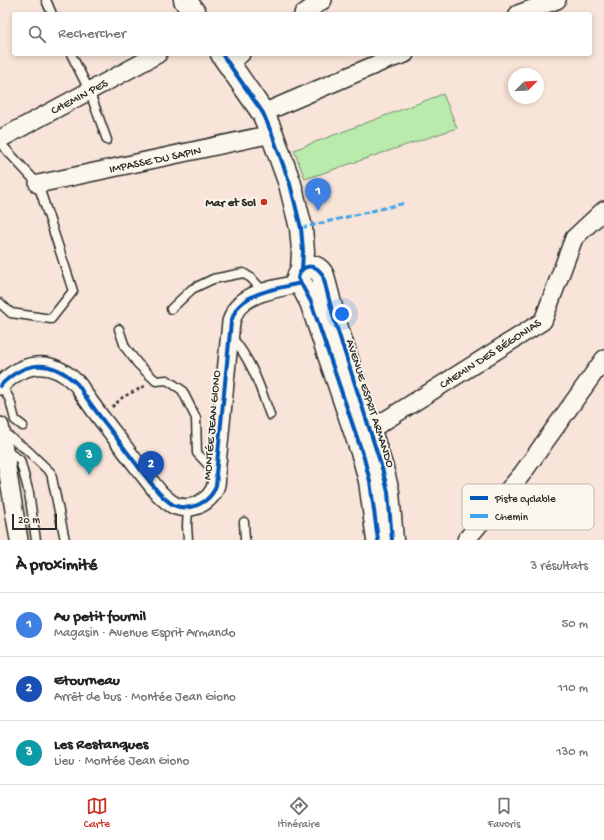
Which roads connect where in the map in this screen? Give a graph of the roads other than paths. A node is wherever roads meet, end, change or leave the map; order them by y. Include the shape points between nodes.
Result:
1 (46, 0) edge
2 (185, 0) edge
3 (323, 0) edge
4 (557, 0) edge
5 (51, 12) edge
6 (194, 12) edge
7 (306, 12) edge
8 (524, 12) edge
9 (72, 56) edge
10 (154, 56) edge
11 (400, 56) edge
12 (230, 57) edge
13 (89, 90) junction
14 (263, 113) junction
15 (272, 134) junction
16 (0, 139) edge
17 (107, 140) dead end
18 (0, 143) edge
19 (38, 184) junction
20 (604, 210) edge
21 (301, 276) junction
22 (264, 292) junction
23 (0, 303) edge
24 (171, 309) dead end
25 (119, 329) dead end
26 (230, 335) junction
27 (604, 359) edge
28 (1, 385) edge
29 (270, 415) dead end
30 (23, 426) dead end
31 (0, 428) edge
32 (370, 430) junction
33 (4, 450) junction
34 (216, 474) junction
35 (514, 484) edge
36 (188, 507) junction
37 (244, 522) dead end
38 (474, 530) edge
39 (20, 540) edge
40 (36, 540) edge
41 (65, 540) edge
42 (188, 540) edge
43 (245, 540) edge
44 (378, 540) edge
45 (392, 540) edge
46 (466, 540) edge

1 - 5 lane
2 - 6 street
3 - 7 street
4 - 8 street
9 - 13 lane
10 - 13 street, CHEMIN PES
11 - 14 street
12 - 14 street
13 - 16 street, CHEMIN PES
13 - 17 lane
14 - 15 street
15 - 19 street, IMPASSE DU SAPIN
15 - 21 street via 290,184 301,228
18 - 19 lane
19 - 23 lane via 73,291 51,319 11,313
20 - 32 street, CHEMIN DES BÉGONIAS via 574,238 543,321
21 - 22 street, MONTÉE JEAN GIONO
21 - 32 street, AVENUE ESPRIT ARMANDO via 311,266 316,266 324,276 334,320
21 - 44 street, AVENUE ESPRIT ARMANDO via 364,458 370,481
22 - 24 lane via 243,273 213,279 192,289
22 - 26 street, MONTÉE JEAN GIONO via 240,304 231,322
25 - 34 lane via 124,347 138,364 156,381 167,380 182,390 196,418 198,453
26 - 29 lane via 255,372
26 - 34 street, MONTÉE JEAN GIONO
27 - 35 street
28 - 30 lane via 10,400 15,420
28 - 36 street via 26,368 37,365 48,366 61,372 75,382 158,493 177,506
31 - 33 street
31 - 41 lane via 51,473
32 - 45 street, AVENUE ESPRIT ARMANDO via 388,492
33 - 39 street
33 - 40 lane via 20,460 29,493
34 - 36 street, MONTÉE JEAN GIONO via 218,480 213,492 205,501
36 - 42 lane
37 - 43 lane
38 - 46 street

